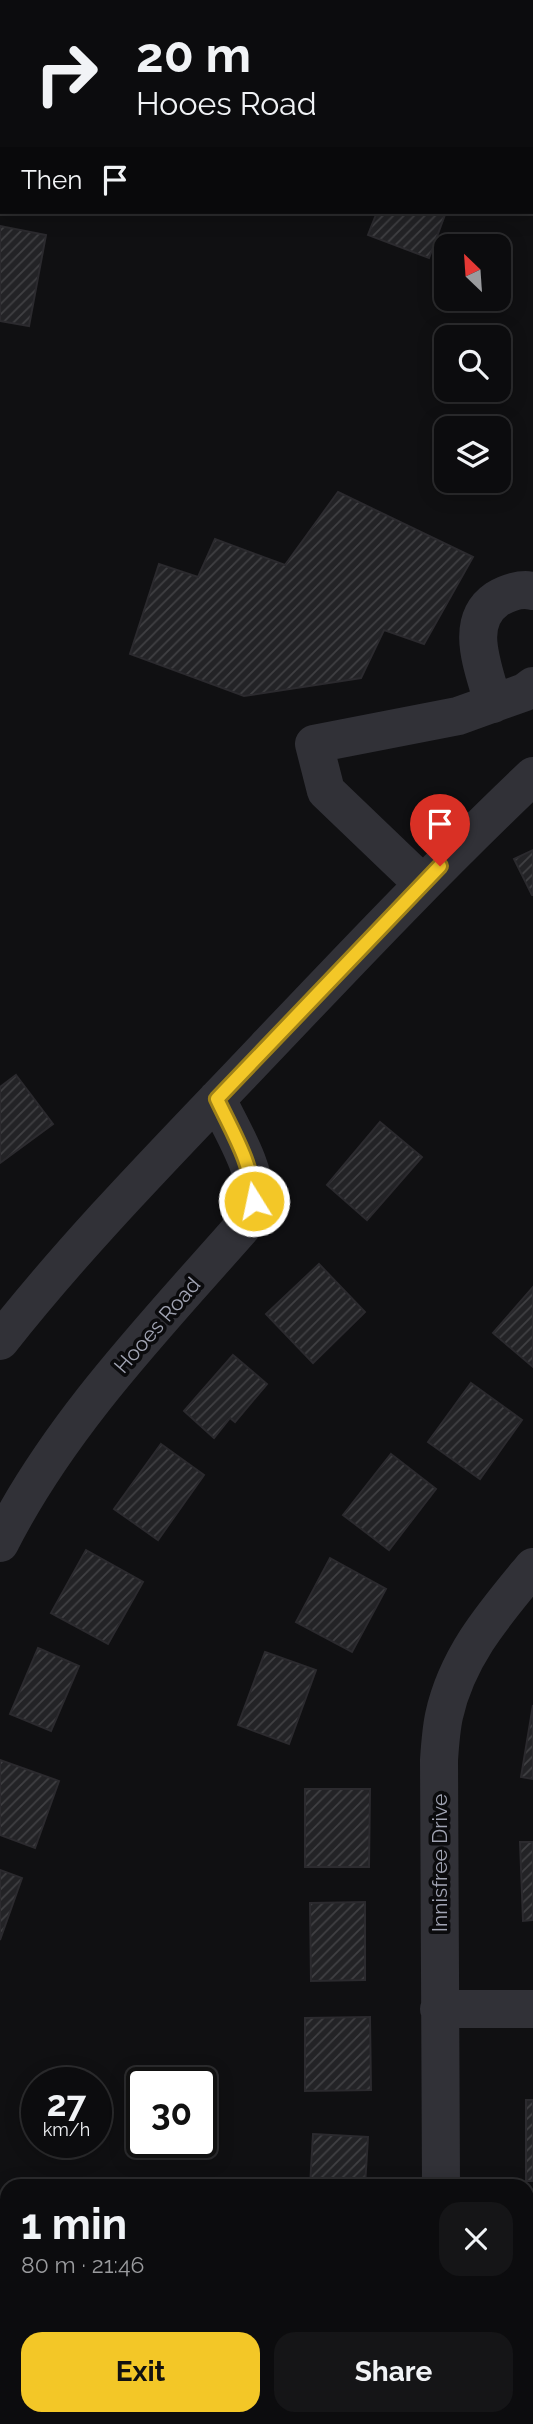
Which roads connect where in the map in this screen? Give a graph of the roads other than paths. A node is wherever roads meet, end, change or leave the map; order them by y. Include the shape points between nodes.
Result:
1 (533, 591) edge
2 (533, 686) edge
3 (493, 704) junction
4 (533, 776) edge
5 (422, 883) junction
6 (217, 1099) junction
7 (0, 1341) edge
8 (0, 1543) edge
9 (533, 1567) edge
10 (439, 2009) junction
11 (533, 2009) edge
12 (441, 2179) edge

1 - 3 street via 505,594 487,606 479,621 477,638
2 - 3 street
3 - 5 street via 458,716 314,744 326,791
4 - 5 street
5 - 6 street
6 - 7 street via 69,1258
6 - 8 street, Hooes Road via 251,1176 254,1201 250,1215 88,1406
9 - 10 street, Innisfree Drive via 466,1655 443,1718
10 - 11 street
10 - 12 street, Innisfree Drive

